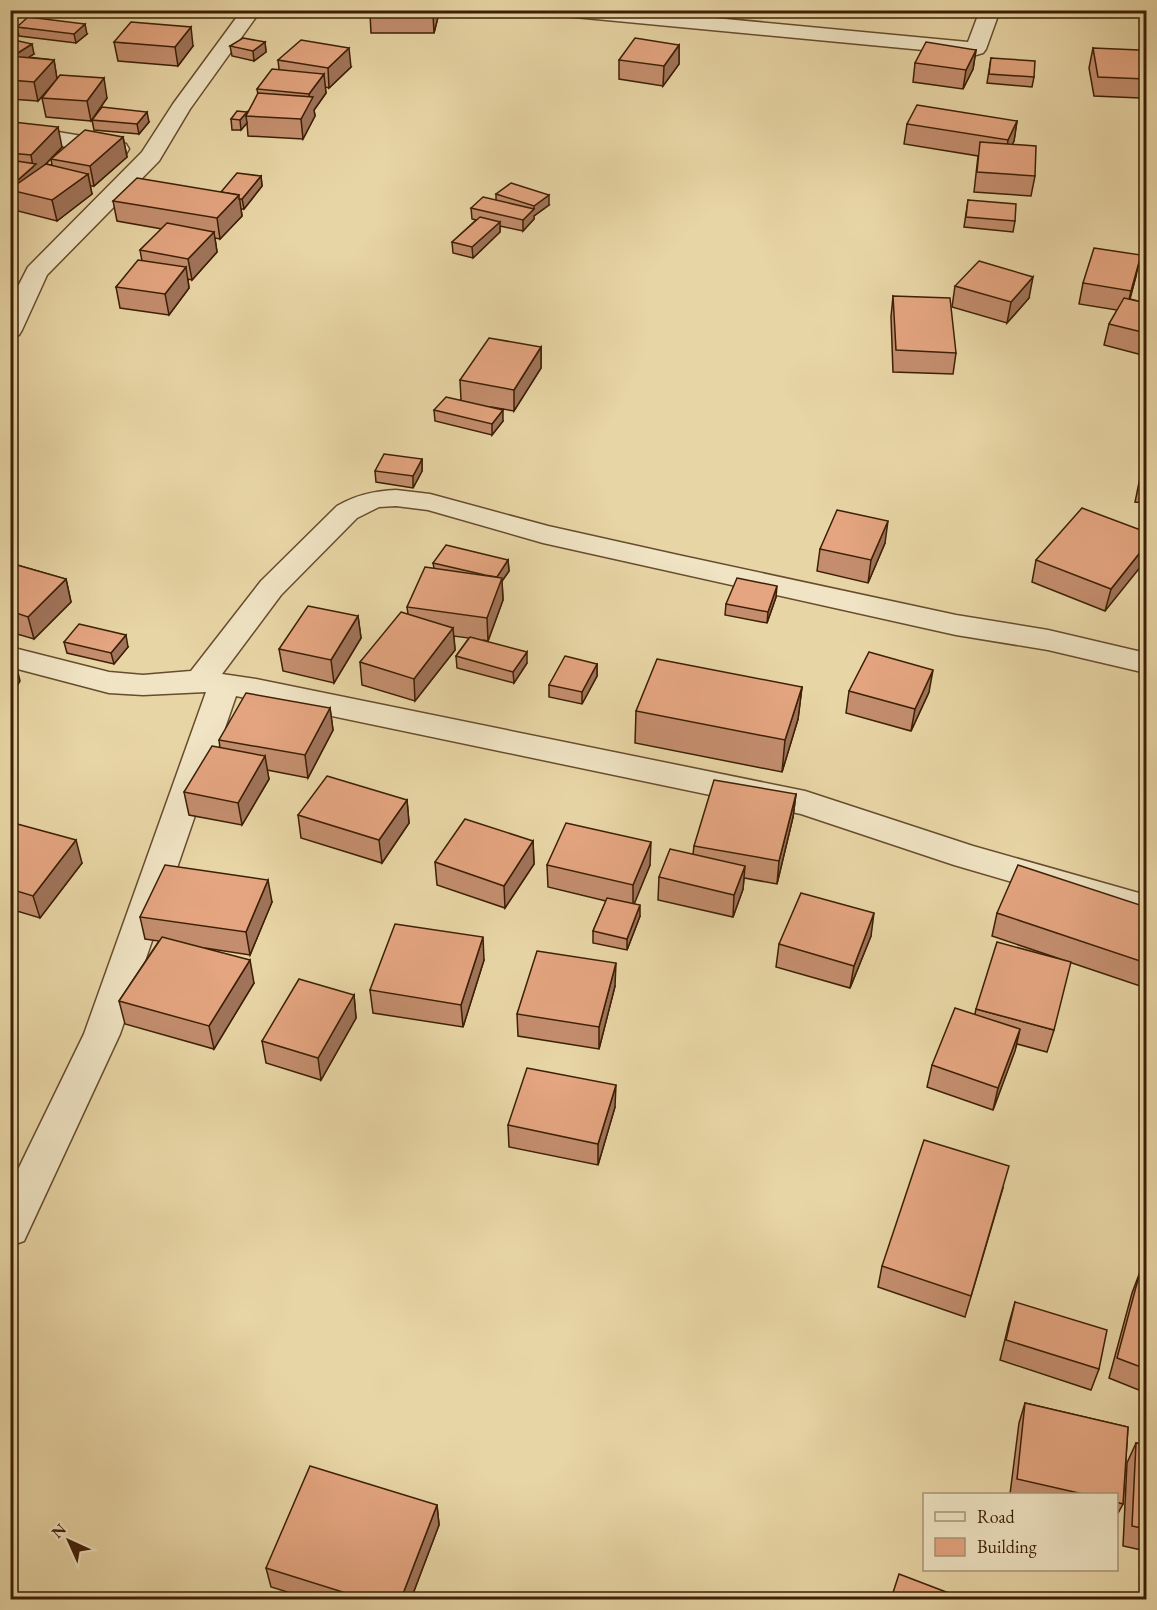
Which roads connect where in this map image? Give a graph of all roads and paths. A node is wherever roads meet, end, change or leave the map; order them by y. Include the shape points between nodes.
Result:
1 (252, 10) edge
2 (564, 10) edge
3 (990, 10) edge
4 (10, 130) edge
5 (151, 156) junction
6 (10, 330) edge
7 (10, 657) edge
8 (1146, 663) edge
9 (212, 683) junction
10 (1146, 908) edge
11 (10, 1229) edge

1 - 5 street via 180,108
2 - 3 street via 976,49
4 - 5 street
5 - 6 street via 36,272
7 - 9 street via 80,677 118,682
8 - 9 street via 543,534 430,502 379,498 346,512 271,588
9 - 10 street via 805,803 966,856
9 - 11 street via 102,1034

